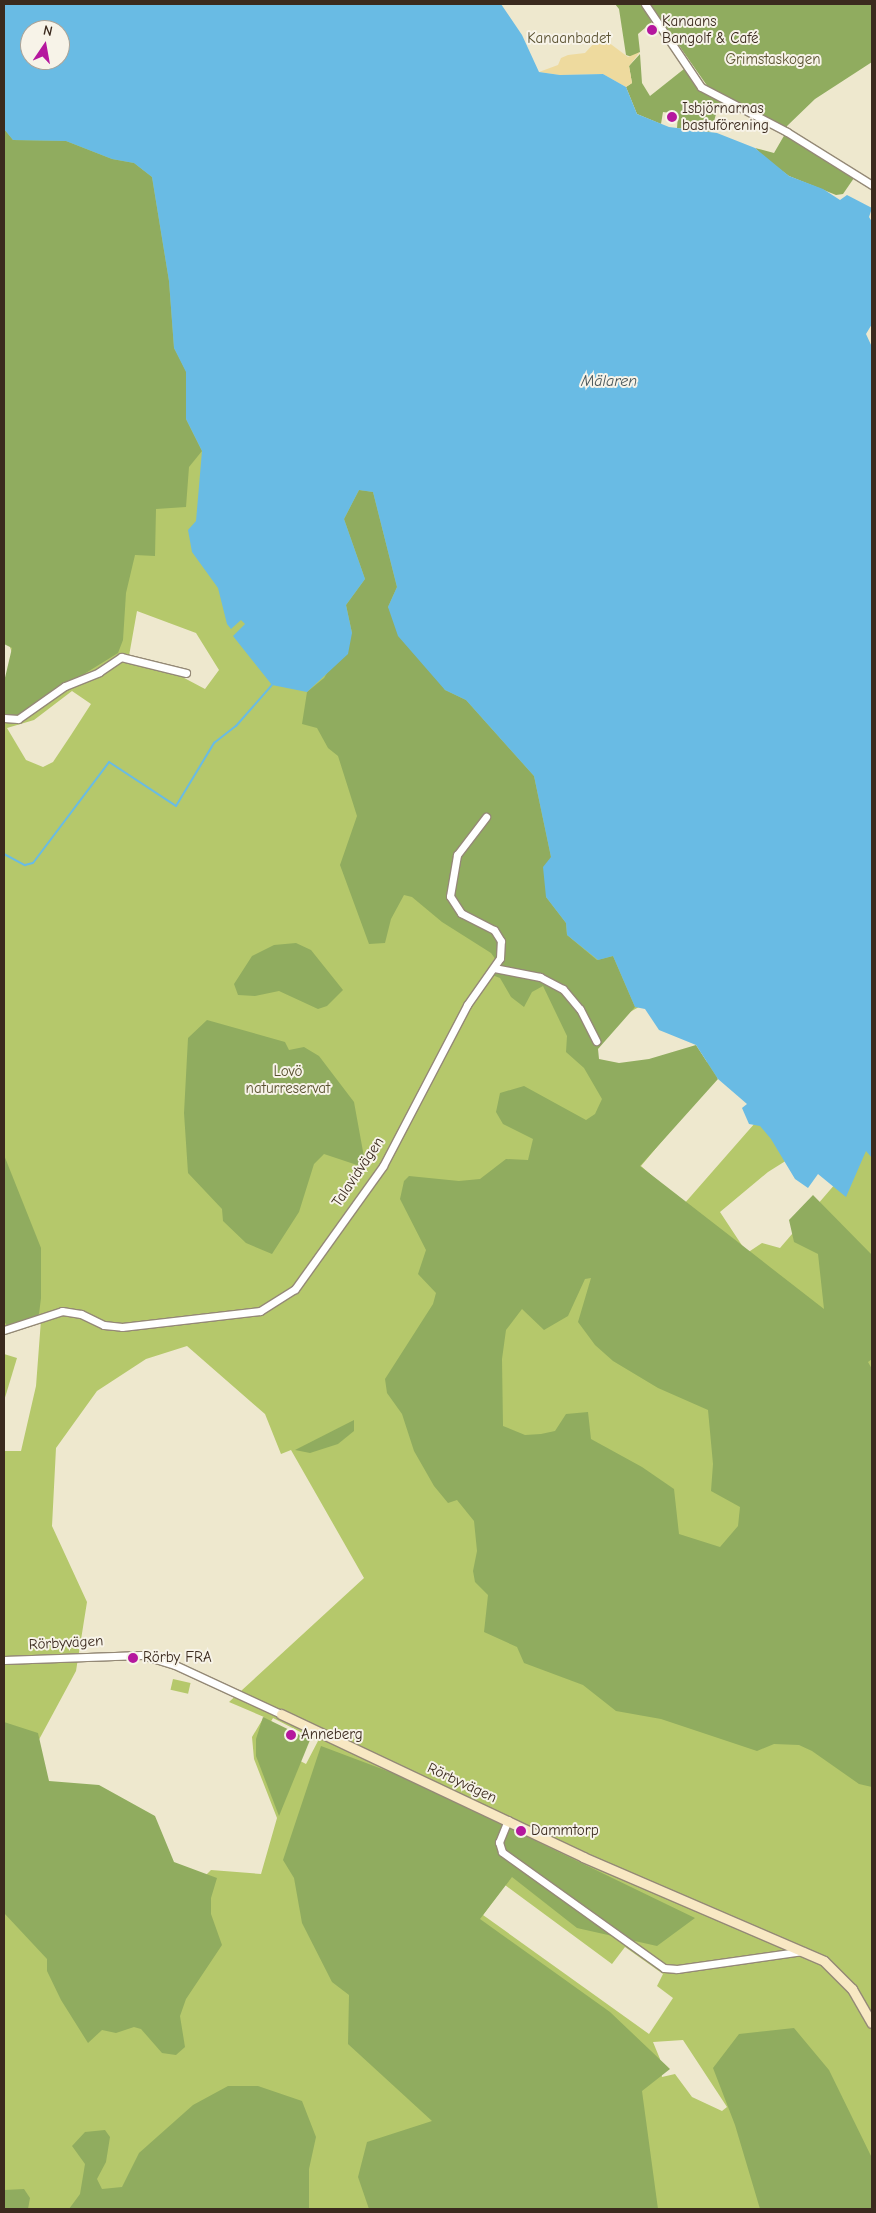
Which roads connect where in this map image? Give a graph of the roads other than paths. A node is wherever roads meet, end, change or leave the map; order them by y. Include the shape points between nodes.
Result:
1 (645, 4) edge
2 (872, 185) edge
3 (186, 673) dead end
4 (4, 718) edge
5 (486, 817) dead end
6 (494, 968) junction
7 (596, 1041) dead end
8 (4, 1330) edge
9 (4, 1660) edge
10 (281, 1714) joint
11 (508, 1820) junction
12 (804, 1951) junction
13 (872, 2023) edge

1 - 2 street via 701,87 788,132
3 - 4 street via 121,657 99,672 65,686 18,719
5 - 6 street, Talavidvägen via 457,855 450,896 457,910 488,925 498,936 502,949
6 - 7 street via 540,978 563,989 580,1009
6 - 8 street, Talavidvägen via 467,1005 383,1166 306,1276 284,1298 260,1311 131,1327 104,1325 80,1314 62,1312
9 - 10 street, Rörbyvägen via 142,1655 175,1665
10 - 11 street, Rörbyvägen
11 - 12 street, Rörbyvägen via 653,1888
11 - 12 street via 499,1842 502,1852 664,1968 677,1969
12 - 13 street, Rörbyvägen via 839,1973

